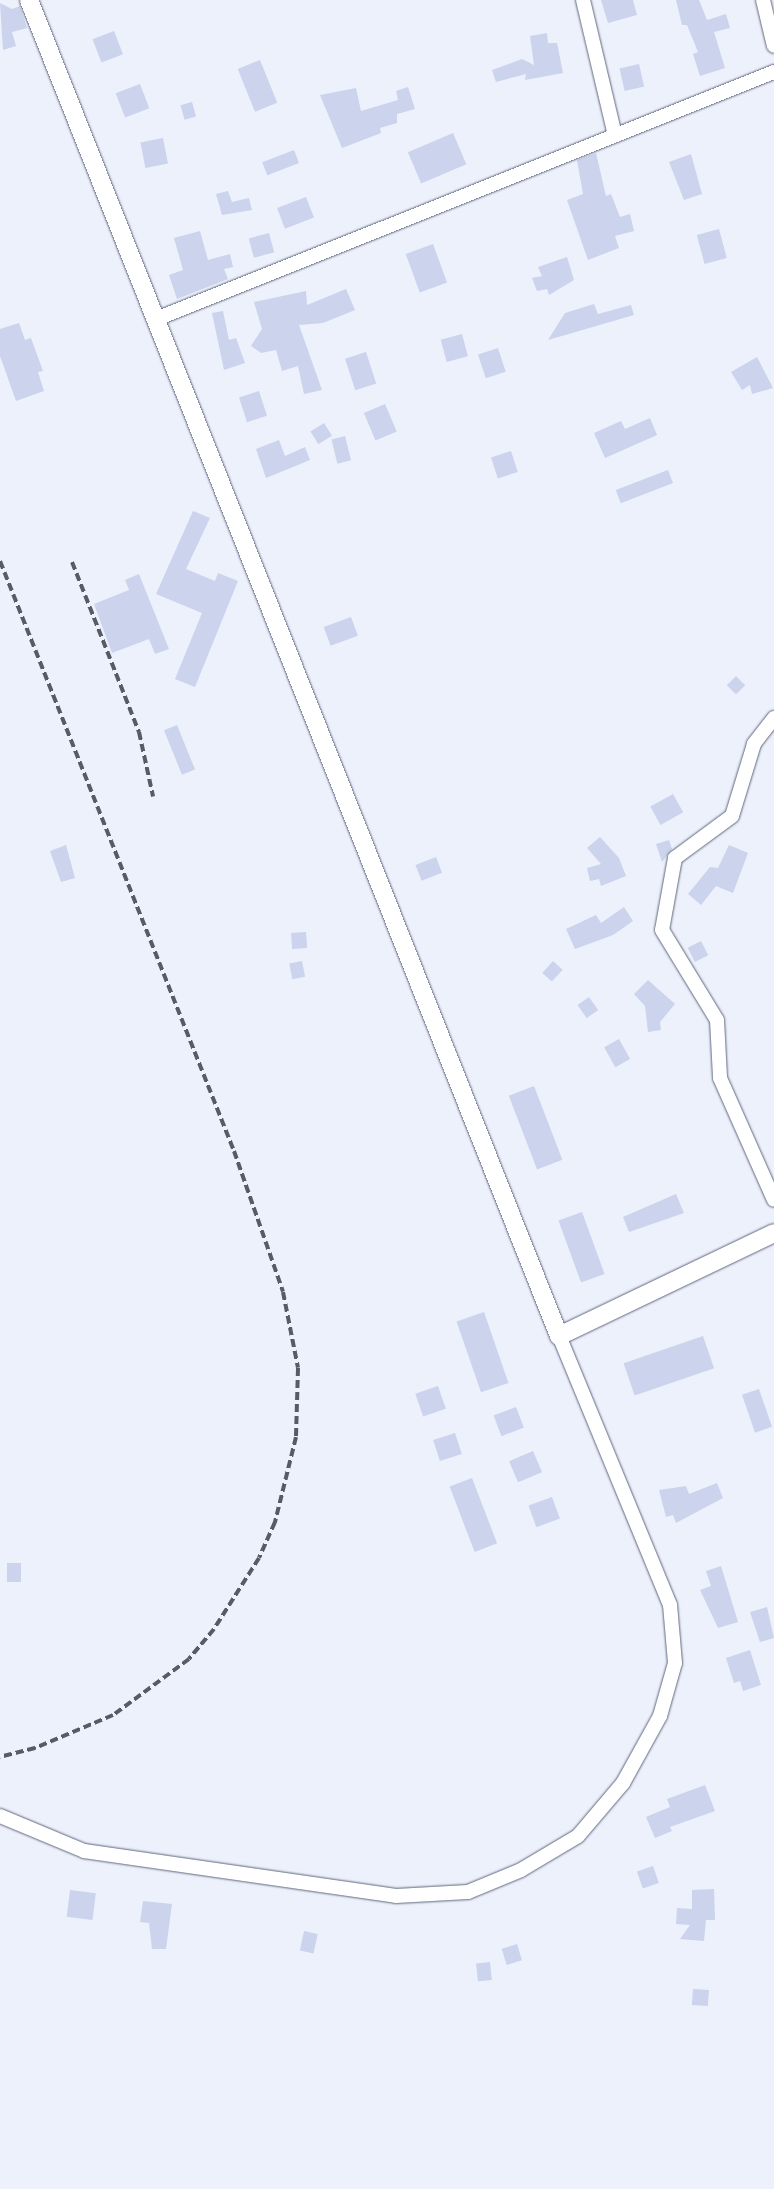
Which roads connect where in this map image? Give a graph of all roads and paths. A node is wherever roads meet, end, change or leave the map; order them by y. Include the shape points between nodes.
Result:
1 (30, 0) edge
2 (583, 0) edge
3 (763, 0) edge
4 (774, 46) edge
5 (774, 72) edge
6 (615, 135) junction
7 (156, 319) junction
8 (774, 718) edge
9 (774, 1200) edge
10 (774, 1233) edge
11 (558, 1336) junction
12 (0, 1816) edge

1 - 7 street
2 - 6 street
3 - 4 street
5 - 6 street
6 - 7 street
7 - 11 street
8 - 9 street via 754,744 732,816 675,858 662,930 717,1020 720,1078
10 - 11 street
11 - 12 street via 670,1605 674,1663 660,1716 623,1782 578,1836 521,1870 468,1892 396,1896 84,1851

